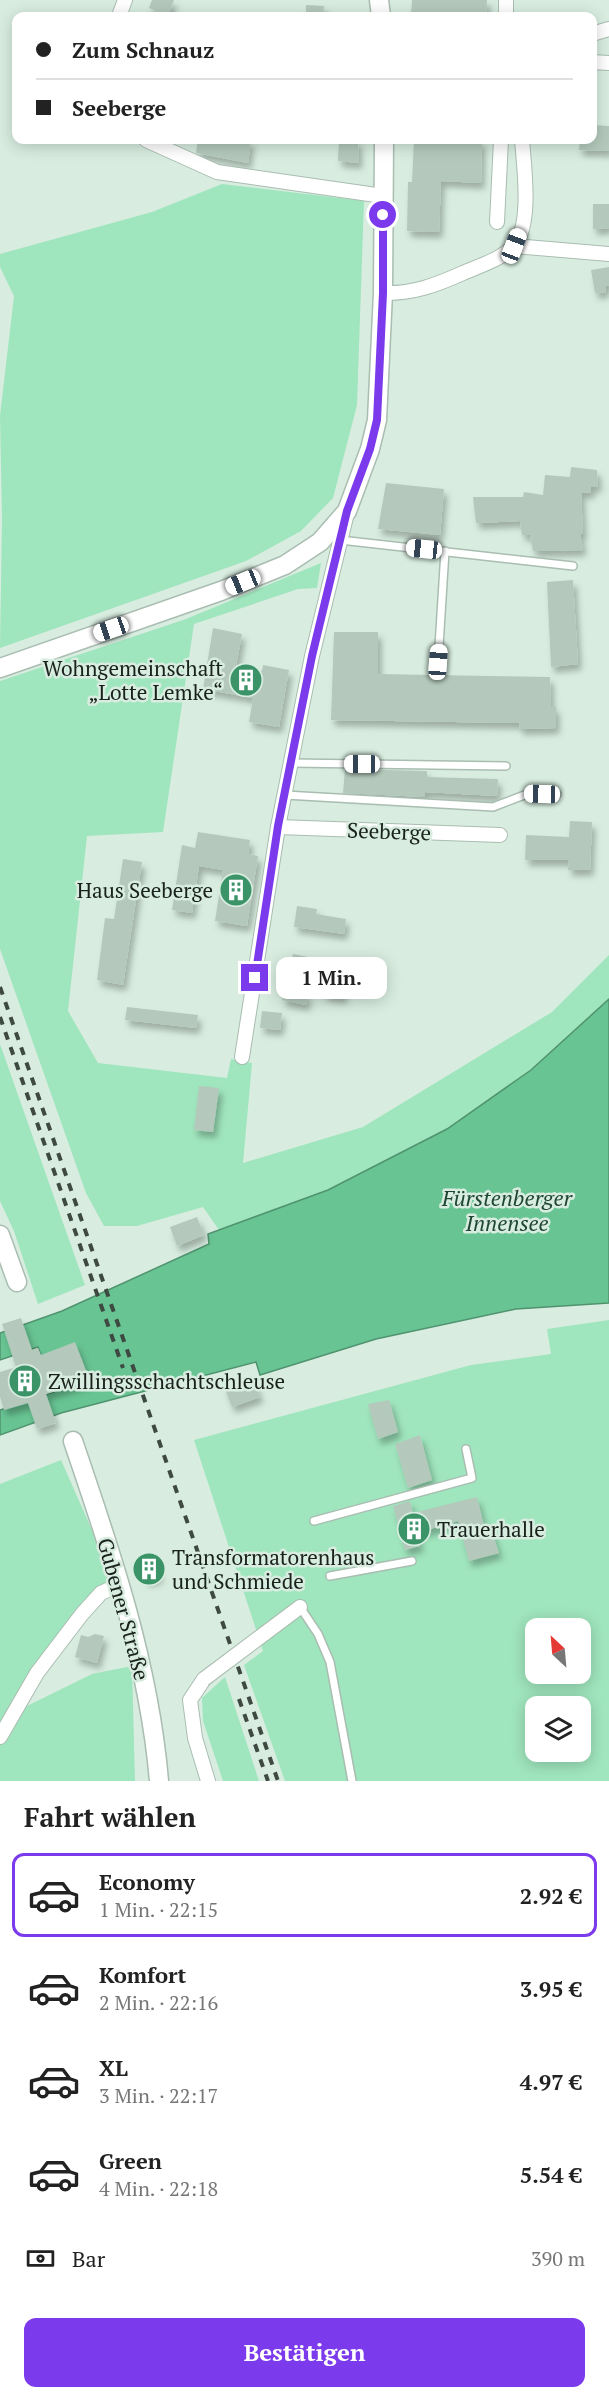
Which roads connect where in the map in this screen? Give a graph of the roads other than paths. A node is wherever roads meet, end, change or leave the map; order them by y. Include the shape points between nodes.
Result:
1 (155, 144) edge
2 (384, 144) edge
3 (501, 144) edge
4 (522, 144) edge
5 (383, 196) junction
6 (497, 222) dead end
7 (514, 246) junction
8 (609, 254) edge
9 (383, 293) junction
10 (347, 511) junction
11 (340, 540) junction
12 (445, 551) junction
13 (573, 566) dead end
14 (438, 662) dead end
15 (0, 668) edge
16 (291, 763) junction
17 (506, 766) dead end
18 (557, 794) dead end
19 (285, 795) junction
20 (278, 826) junction
21 (500, 835) dead end
22 (242, 1057) dead end
23 (0, 1234) edge
24 (17, 1282) dead end
25 (73, 1441) dead end
26 (466, 1449) dead end
27 (314, 1521) dead end
28 (412, 1561) dead end
29 (330, 1576) dead end
30 (121, 1584) junction
31 (300, 1607) joint
32 (0, 1737) edge
33 (159, 1781) edge
34 (208, 1781) edge
35 (352, 1781) edge

1 - 5 street via 217,172
2 - 5 main road
3 - 6 street
4 - 7 street via 526,203
5 - 9 main road
7 - 8 street
7 - 9 street via 502,256 432,287 404,294
9 - 10 main road via 377,420
10 - 11 street
10 - 15 main road via 320,542 285,565
11 - 12 lane
11 - 16 street
12 - 13 lane
12 - 14 lane
16 - 17 lane
16 - 19 street
18 - 19 lane via 527,794 493,807
19 - 20 street
20 - 21 street, Seeberge
20 - 22 street
23 - 24 main road
25 - 30 main road, Gubener Straße
26 - 27 lane via 472,1478
28 - 29 lane
30 - 32 street via 101,1593 82,1614 37,1673
30 - 33 main road, Gubener Straße via 154,1725
31 - 34 street, bridge via 204,1679 190,1700 195,1738
31 - 35 lane via 330,1662

